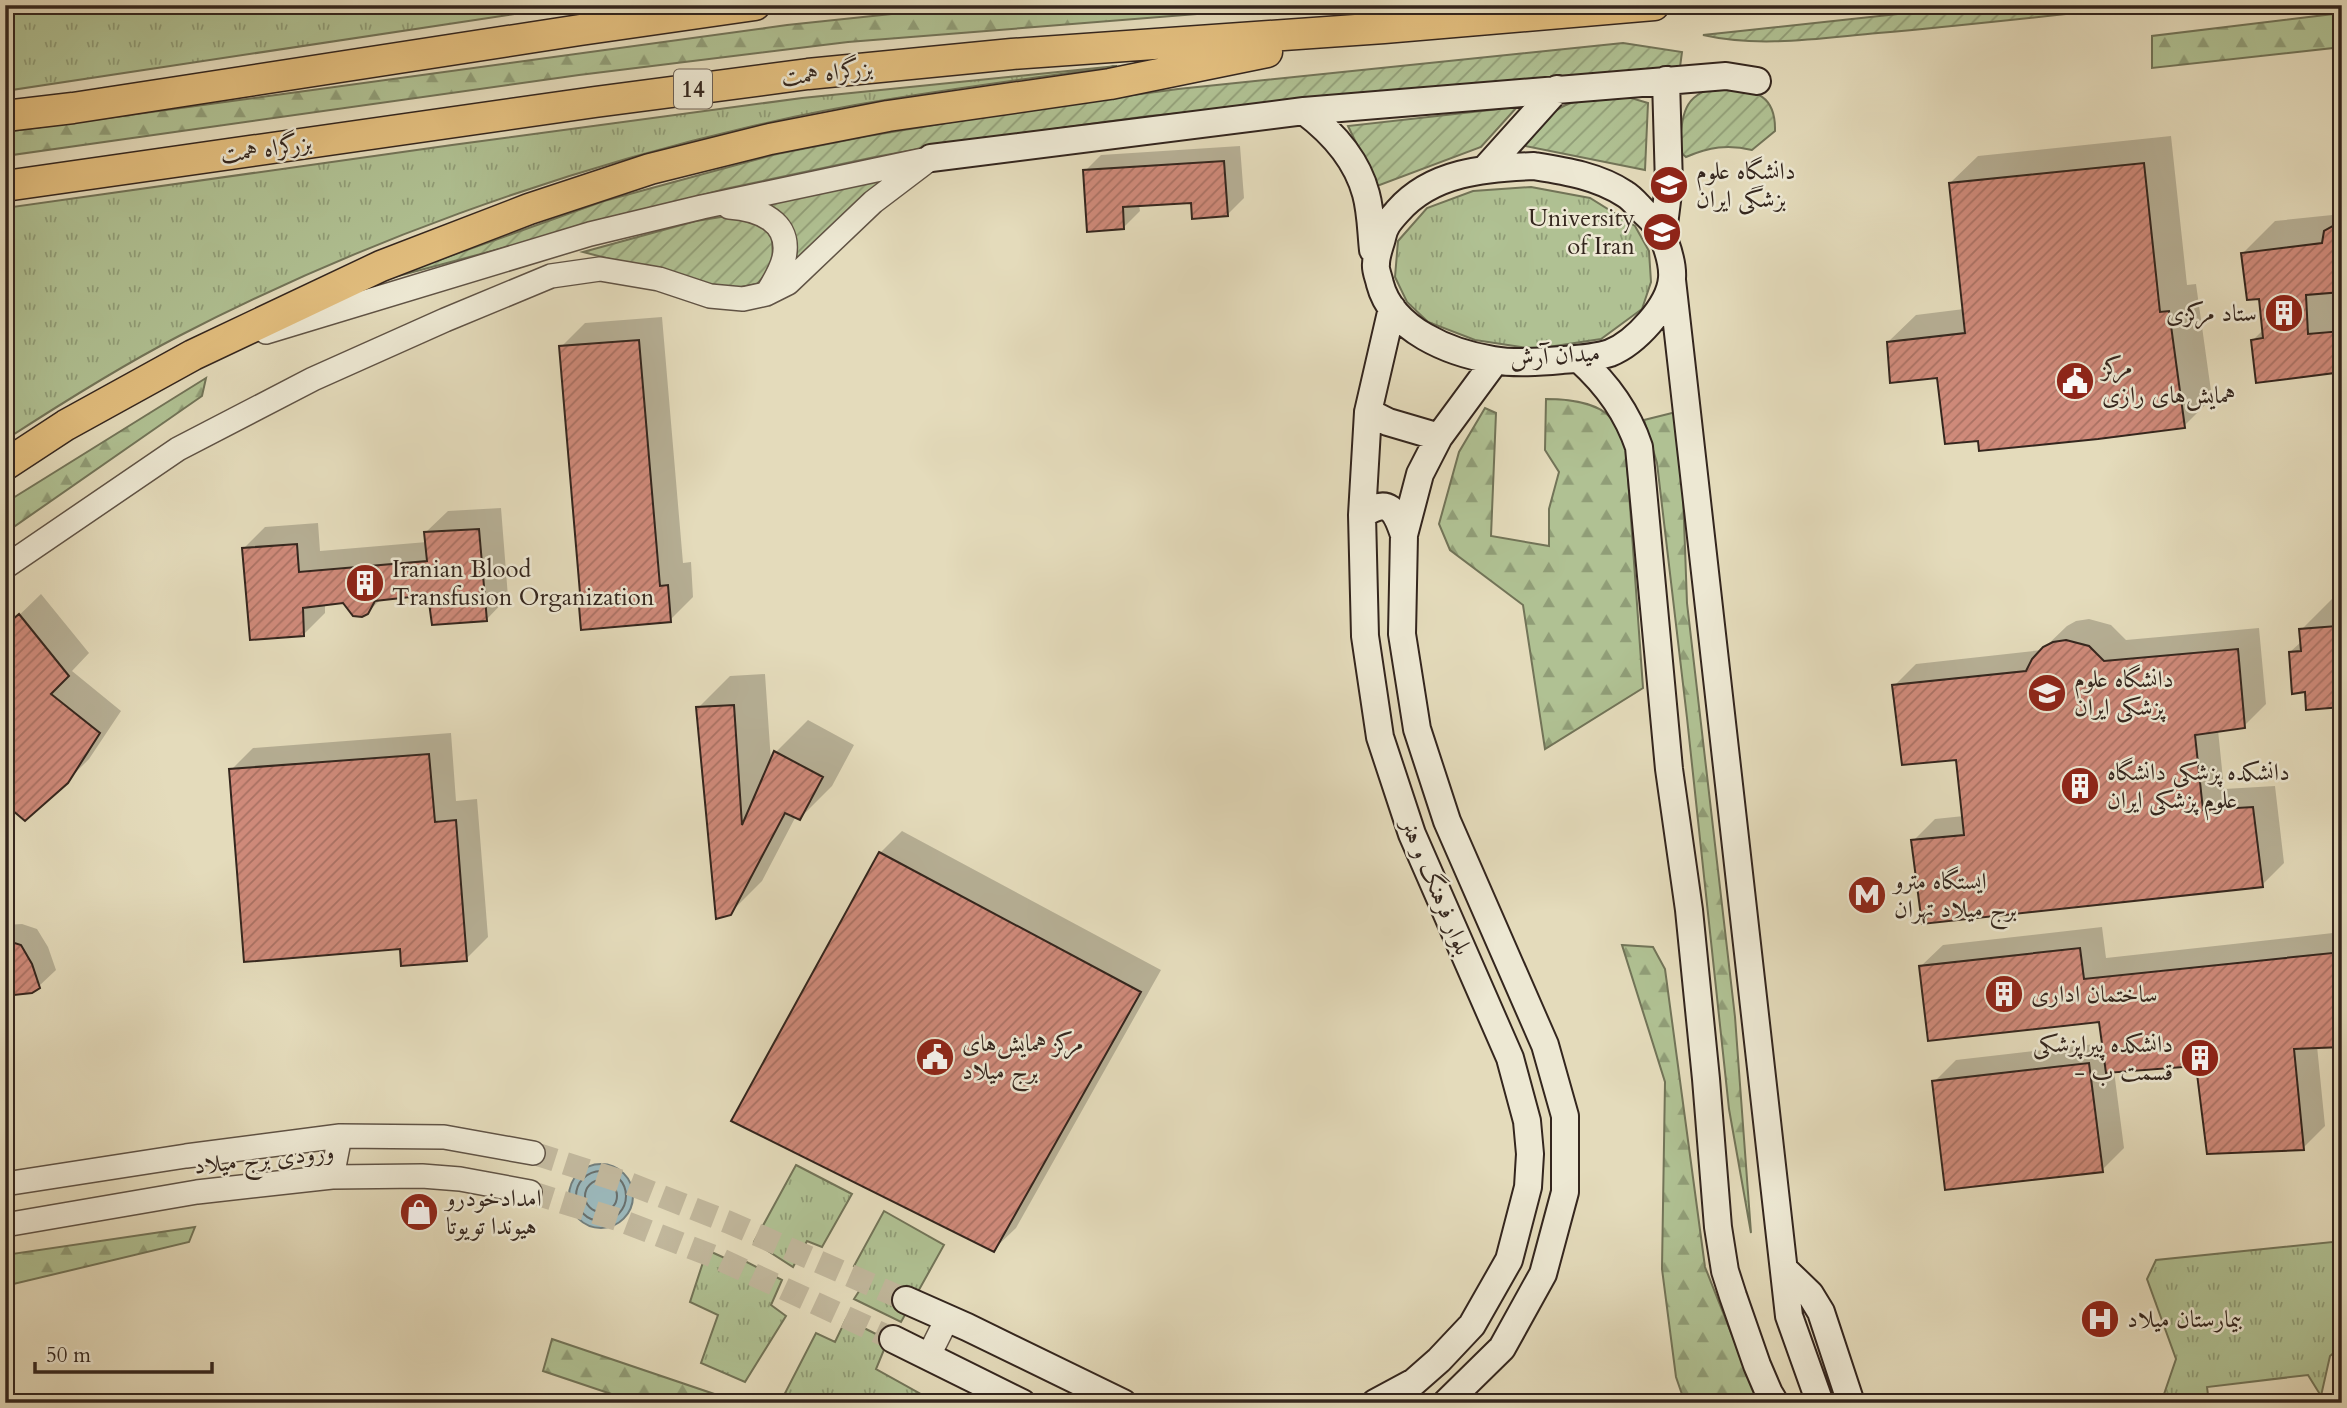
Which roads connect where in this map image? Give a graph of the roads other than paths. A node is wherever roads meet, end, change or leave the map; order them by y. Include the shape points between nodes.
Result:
1 (755, 5) edge
2 (1654, 5) edge
3 (1384, 28) junction
4 (1666, 80) junction
5 (1757, 81) dead end
6 (1556, 89) junction
7 (1304, 111) junction
8 (5, 116) edge
9 (931, 159) junction
10 (1486, 169) junction
11 (5, 186) edge
12 (702, 207) junction
13 (1663, 233) junction
14 (1375, 265) junction
15 (1672, 280) junction
16 (766, 294) junction
17 (1392, 308) junction
18 (193, 355) junction
19 (1579, 359) junction
20 (1494, 361) junction
21 (1368, 412) junction
22 (1439, 437) junction
23 (5, 465) edge
24 (1362, 515) junction
25 (1405, 535) junction
26 (5, 567) edge
27 (340, 1136) junction
28 (426, 1137) junction
29 (533, 1153) tunnel mouth
30 (422, 1176) junction
31 (332, 1177) junction
32 (5, 1184) edge
33 (530, 1192) tunnel mouth
34 (5, 1225) edge
35 (1784, 1269) junction
36 (906, 1300) tunnel mouth
37 (947, 1319) junction
38 (893, 1339) tunnel mouth
39 (929, 1355) junction
40 (1022, 1403) edge
41 (1123, 1403) edge
42 (1375, 1403) edge
43 (1446, 1403) edge
44 (1775, 1403) edge
45 (1820, 1403) edge
46 (1851, 1403) edge

1 - 8 highway
2 - 3 highway, بزرگراه همت / 14
3 - 11 highway, بزرگراه همت / 14 via 1012,54 808,74
3 - 18 highway via 1110,84 888,116 650,169 529,209 381,267
4 - 5 main road via 1726,76
4 - 6 main road
4 - 13 main road via 1669,185
6 - 7 main road
6 - 10 main road
7 - 9 main road
7 - 14 main road via 1337,140 1355,168 1366,195
9 - 12 street
9 - 16 street via 873,202 796,276
10 - 13 main road, میدان آرش via 1534,166 1574,172 1626,194
10 - 14 main road, میدان آرش via 1442,180 1409,197 1384,227
12 - 16 street via 754,210 773,219 783,235 785,255
12 - 18 street via 577,238
13 - 15 main road, میدان آرش
14 - 17 main road, میدان آرش via 1383,296
15 - 19 main road, میدان آرش via 1653,319 1634,338 1610,353
15 - 35 main road
16 - 26 street via 743,299 710,296 659,279 600,269 551,276 313,379 178,449
17 - 20 main road, میدان آرش via 1430,340
17 - 21 main road, بلوار فرهنگ و هنر
18 - 23 highway via 66,425
19 - 20 main road, میدان آرش
19 - 44 main road via 1614,397 1631,423 1639,447 1718,1227 1733,1296
20 - 22 main road, بلوار فرهنگ و هنر
21 - 22 main road
21 - 24 main road, بلوار فرهنگ و هنر
22 - 25 main road, بلوار فرهنگ و هنر via 1420,474
24 - 25 main road via 1386,506 1397,514
24 - 42 main road, بلوار فرهنگ و هنر via 1365,636 1380,737 1412,834 1510,1058 1527,1121 1530,1154 1528,1187 1508,1259 1472,1325 1414,1382
25 - 43 main road, بلوار فرهنگ و هنر via 1402,634 1416,729 1447,821 1545,1045 1565,1116 1566,1192 1544,1274 1502,1348
27 - 28 street
27 - 31 street
27 - 32 street
28 - 29 street
28 - 30 street
30 - 31 street, ورودی برج میلاد
30 - 33 street, ورودی برج میلاد
31 - 34 street, ورودی برج میلاد via 197,1192
35 - 45 main road via 1789,1316
35 - 46 main road via 1821,1312
36 - 37 main road
37 - 39 street
37 - 41 main road
38 - 39 main road
39 - 40 main road

